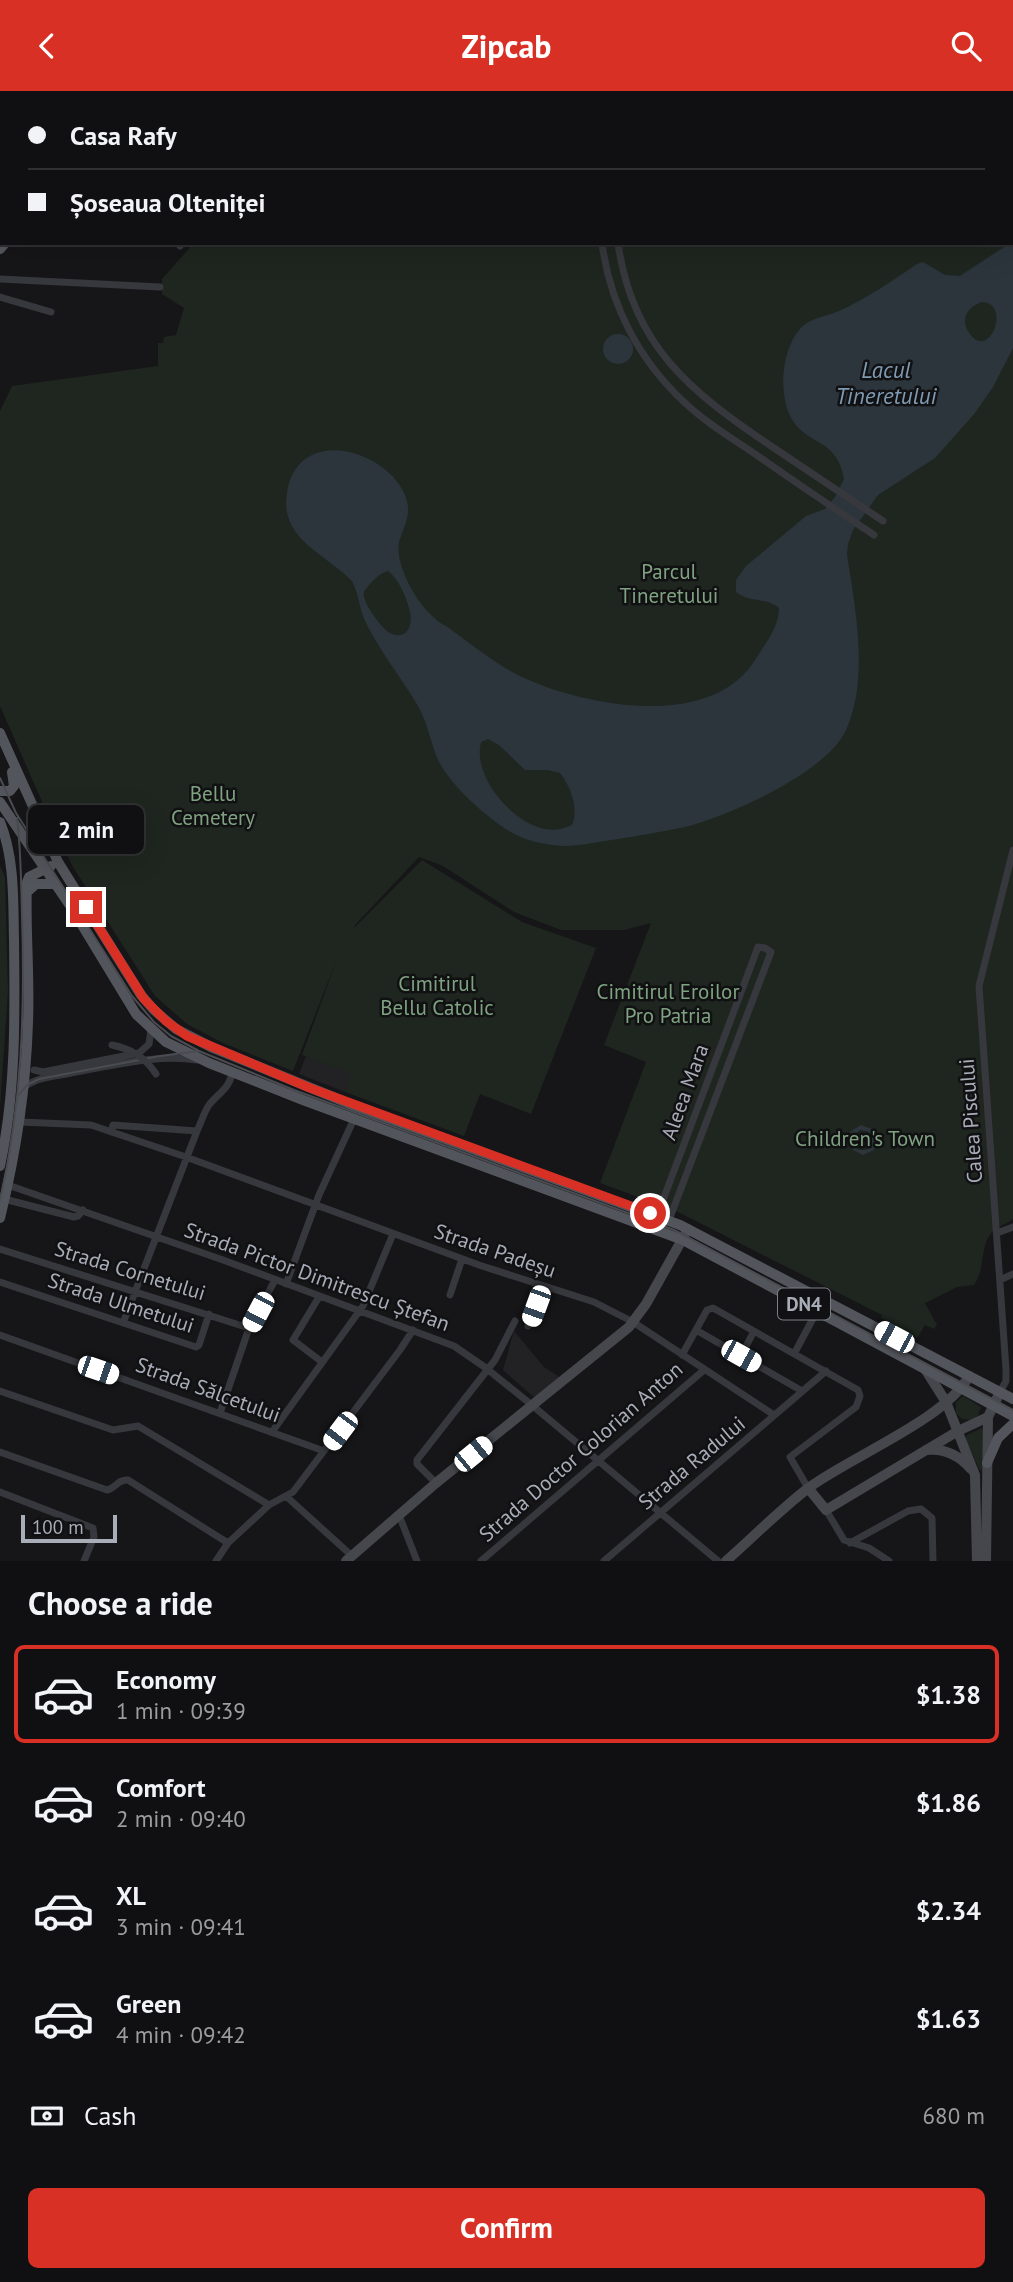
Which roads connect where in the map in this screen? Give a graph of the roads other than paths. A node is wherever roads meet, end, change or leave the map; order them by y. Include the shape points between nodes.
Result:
1 (618, 246) edge
2 (603, 247) edge
3 (0, 279) edge
4 (160, 287) dead end
5 (0, 297) edge
6 (51, 312) dead end
7 (639, 317) junction
8 (624, 322) junction
9 (748, 431) junction
10 (738, 443) junction
11 (815, 476) junction
12 (807, 489) junction
13 (883, 521) dead end
14 (874, 535) dead end
15 (0, 733) edge
16 (6, 749) junction
17 (0, 791) edge
18 (0, 802) edge
19 (0, 822) edge
20 (1013, 850) edge
21 (58, 862) junction
22 (46, 868) junction
23 (55, 884) junction
24 (27, 892) junction
25 (151, 1030) junction
26 (112, 1045) dead end
27 (209, 1063) junction
28 (30, 1066) junction
29 (232, 1072) junction
30 (156, 1074) dead end
31 (48, 1078) junction
32 (24, 1087) junction
33 (354, 1119) junction
34 (20, 1122) junction
35 (197, 1131) junction
36 (111, 1132) junction
37 (186, 1157) junction
38 (0, 1166) edge
39 (8, 1185) junction
40 (5, 1199) junction
41 (315, 1205) junction
42 (83, 1210) junction
43 (657, 1216) junction
44 (0, 1218) edge
45 (669, 1220) junction
46 (1013, 1227) edge
47 (997, 1233) junction
48 (393, 1234) junction
49 (686, 1234) junction
50 (155, 1236) junction
51 (0, 1249) edge
52 (462, 1259) junction
53 (1013, 1274) edge
54 (275, 1280) junction
55 (1000, 1280) junction
56 (0, 1282) edge
57 (286, 1284) junction
58 (542, 1286) junction
59 (134, 1291) junction
60 (450, 1294) dead end
61 (319, 1297) junction
62 (817, 1311) junction
63 (359, 1312) junction
64 (209, 1314) junction
65 (515, 1321) dead end
66 (633, 1322) junction
67 (123, 1323) junction
68 (528, 1326) dead end
69 (249, 1328) junction
70 (413, 1330) junction
71 (696, 1330) junction
72 (754, 1331) junction
73 (0, 1335) edge
74 (794, 1354) junction
75 (682, 1355) junction
76 (741, 1356) junction
77 (321, 1362) junction
78 (1010, 1364) edge
79 (486, 1368) junction
80 (925, 1369) junction
81 (704, 1370) junction
82 (826, 1371) junction
83 (969, 1375) junction
84 (962, 1389) junction
85 (0, 1391) edge
86 (802, 1391) junction
87 (1000, 1392) junction
88 (1013, 1399) edge
89 (946, 1402) junction
90 (993, 1405) junction
91 (533, 1406) junction
92 (220, 1413) junction
93 (774, 1415) junction
94 (1013, 1416) edge
95 (988, 1417) junction
96 (1013, 1424) edge
97 (272, 1431) junction
98 (958, 1431) junction
99 (925, 1450) junction
100 (324, 1451) junction
101 (0, 1452) edge
102 (598, 1461) junction
103 (987, 1463) junction
104 (975, 1475) junction
105 (436, 1483) junction
106 (808, 1489) junction
107 (0, 1492) edge
108 (287, 1497) junction
109 (269, 1505) junction
110 (826, 1510) junction
111 (661, 1511) junction
112 (399, 1515) junction
113 (228, 1543) junction
114 (850, 1543) junction
115 (349, 1558) edge
116 (84, 1561) edge
117 (216, 1561) edge
118 (416, 1561) edge
119 (481, 1561) edge
120 (604, 1561) edge
121 (718, 1561) edge
122 (726, 1561) edge
123 (888, 1561) edge
124 (933, 1561) edge
125 (977, 1561) edge
126 (986, 1561) edge

1 - 2 street
1 - 7 street
2 - 8 street
3 - 4 street
5 - 6 street
7 - 8 street
7 - 9 street via 693,389
8 - 10 street via 645,357 685,403
9 - 10 street
9 - 11 street
10 - 12 street
11 - 12 street
11 - 13 street
12 - 14 street
15 - 16 main road
16 - 17 main road via 15,786
16 - 21 main road
18 - 22 main road, DN4
19 - 38 main road via 10,860 15,997 10,1102
20 - 47 street, Calea Piscului via 979,986
21 - 22 main road
21 - 43 main road, DN4 via 144,999 187,1036 333,1097
22 - 23 main road, DN4
22 - 24 main road via 29,877
23 - 24 main road via 37,884
23 - 25 main road, DN4 via 129,1004
24 - 28 main road
25 - 27 main road, DN4
25 - 28 street via 149,1044 138,1053 43,1072
26 - 30 street, bridge via 140,1056
27 - 29 main road, DN4
27 - 31 street via 182,1058 136,1061
28 - 31 street
28 - 32 main road
29 - 33 main road, DN4
29 - 35 street
31 - 32 street
32 - 34 main road
33 - 41 street
33 - 49 main road, DN4
34 - 36 street, Strada Padeșu via 91,1125
34 - 39 main road
35 - 36 street, Strada Padeșu via 113,1125
35 - 37 street
36 - 37 street, Strada Padeșu
37 - 41 street, Strada Padeșu
37 - 50 street
39 - 40 main road
39 - 42 street, Strada Pictor Dimitrescu Ștefan
40 - 42 street, Strada Pictor Dimitrescu Ștefan via 74,1217
40 - 44 main road
41 - 48 street, Strada Padeșu
41 - 57 street
42 - 50 street, Strada Pictor Dimitrescu Ștefan
43 - 45 main road, DN4
43 - 45 street, Aleea Mara via 758,947 765,948 771,952
45 - 49 main road, DN4
46 - 47 street
47 - 55 street, Calea Piscului
48 - 52 street, Strada Padeșu
48 - 63 street
49 - 62 main road, DN4
49 - 66 street
49 - 83 main road, DN4
50 - 54 street, Strada Pictor Dimitrescu Ștefan
50 - 59 street
51 - 59 street, Strada Cornetului
52 - 58 street, Strada Padeșu
52 - 60 street
53 - 55 street
54 - 57 street, Strada Pictor Dimitrescu Ștefan
54 - 69 street
55 - 78 street, Calea Piscului
56 - 67 street, Strada Ulmetului
57 - 61 street, Strada Pictor Dimitrescu Ștefan
58 - 66 street, Strada Padeșu via 594,1302
58 - 68 street
59 - 64 street, Strada Cornetului
59 - 67 street
61 - 63 street, Strada Pictor Dimitrescu Ștefan
61 - 77 street via 293,1340
62 - 74 street
62 - 80 main road, DN4
63 - 70 street, Strada Pictor Dimitrescu Ștefan
63 - 77 street
64 - 67 street, Strada Ulmetului via 195,1347
64 - 69 street, Strada Cornetului
65 - 79 street
66 - 75 street, Strada Padeșu
66 - 91 street
69 - 92 street
70 - 79 street, Strada Pictor Dimitrescu Ștefan via 454,1346
70 - 100 street
71 - 72 street via 710,1308
71 - 75 street
71 - 76 street
72 - 74 street
72 - 76 street
73 - 92 street, Strada Sălcetului
74 - 82 street
75 - 81 street, Strada Padeșu
76 - 86 street
77 - 97 street
78 - 87 street, Calea Piscului
79 - 91 street, Strada Pictor Dimitrescu Ștefan
79 - 105 street via 416,1462
80 - 84 main road, DN4
80 - 89 street
81 - 93 street, Strada Padeșu
81 - 102 street, Strada Doctor Colorian Anton
82 - 86 street, Strada Radului
82 - 106 street via 858,1390 860,1399 856,1407 790,1457
83 - 84 street
83 - 87 main road, DN4
84 - 89 street
84 - 90 main road, DN4
85 - 109 street via 113,1430 138,1426
86 - 93 street, Strada Radului
87 - 88 main road, DN4
87 - 90 street
89 - 98 street
89 - 106 street
90 - 94 main road, DN4
90 - 95 street
91 - 102 street, Strada Pictor Dimitrescu Ștefan
91 - 105 street
92 - 97 street, Strada Sălcetului
93 - 111 street, Strada Radului
95 - 98 street
95 - 103 street
96 - 103 main road via 998,1438
97 - 100 street, Strada Sălcetului
98 - 99 street
98 - 104 street
99 - 104 street via 952,1454
99 - 110 street
100 - 108 street
101 - 113 street via 107,1490 128,1480
102 - 111 street, Strada Pictor Dimitrescu Ștefan
102 - 119 street, Strada Doctor Colorian Anton
103 - 126 street
104 - 125 street
105 - 112 street
106 - 110 street
106 - 122 street
107 - 116 street via 93,1528
108 - 109 street
108 - 115 street
109 - 113 street
110 - 114 street via 841,1537
111 - 120 street, Strada Radului
111 - 121 street, Strada Pictor Dimitrescu Ștefan
112 - 115 street
112 - 118 street
113 - 117 street
114 - 123 street via 869,1548
114 - 124 street via 920,1509 932,1518

